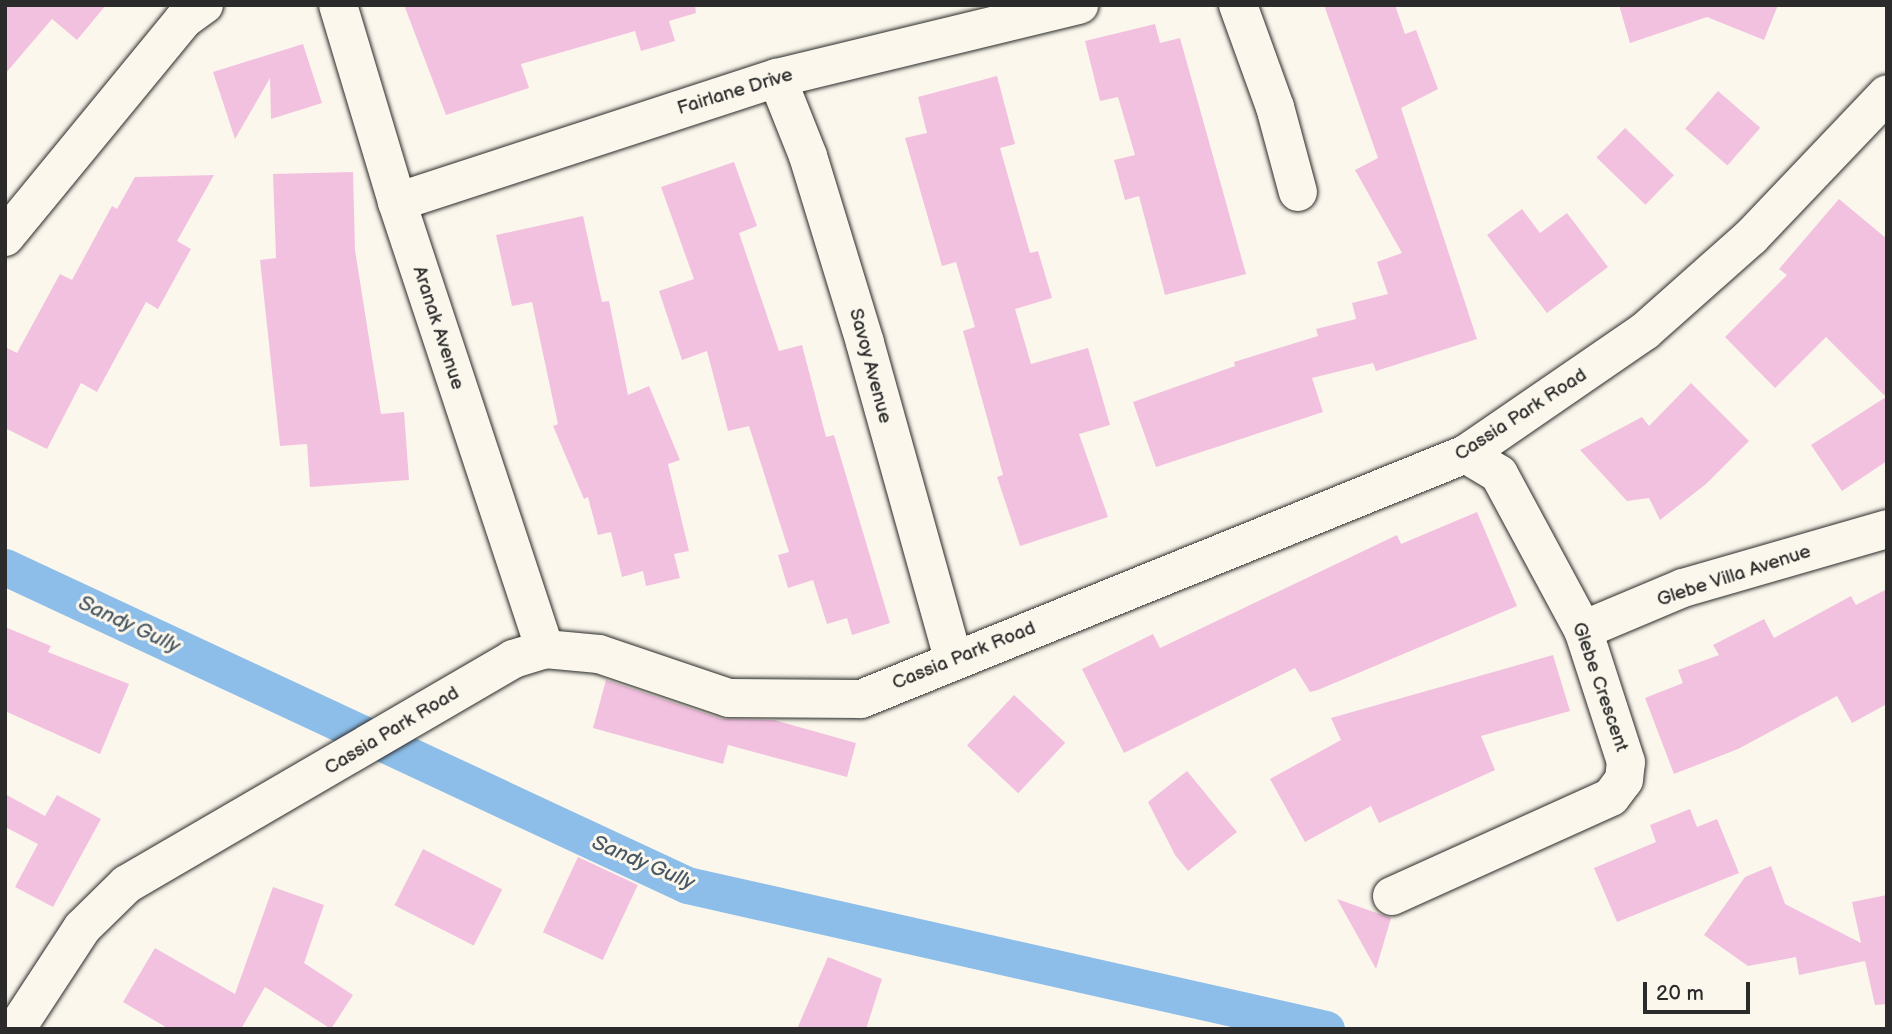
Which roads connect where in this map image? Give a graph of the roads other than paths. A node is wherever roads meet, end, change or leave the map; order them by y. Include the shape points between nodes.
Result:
1 (204, 5) edge
2 (338, 5) edge
3 (1079, 5) edge
4 (1238, 5) edge
5 (777, 78) junction
6 (1887, 93) edge
7 (1298, 192) dead end
8 (397, 202) junction
9 (5, 237) edge
10 (1466, 454) junction
11 (1887, 529) edge
12 (1583, 630) junction
13 (544, 649) junction
14 (953, 658) junction
15 (1392, 896) dead end
16 (16, 1029) edge

1 - 9 street via 183,20
2 - 8 street, Aranak Avenue
3 - 5 street, Fairlane Drive
4 - 7 street via 1275,107
5 - 8 street, Fairlane Drive
5 - 14 street, Savoy Avenue via 808,156 861,330
6 - 10 street, Cassia Park Road via 1751,237 1645,331
8 - 13 street, Aranak Avenue
10 - 12 street, Glebe Crescent via 1499,474
10 - 14 street, Cassia Park Road
11 - 12 street, Glebe Villa Avenue via 1683,588
12 - 15 street, Glebe Crescent via 1626,762 1623,780 1611,797
13 - 14 street, Cassia Park Road via 599,654 729,698 791,701 861,699
13 - 16 street, Cassia Park Road via 479,678 127,884 82,928

